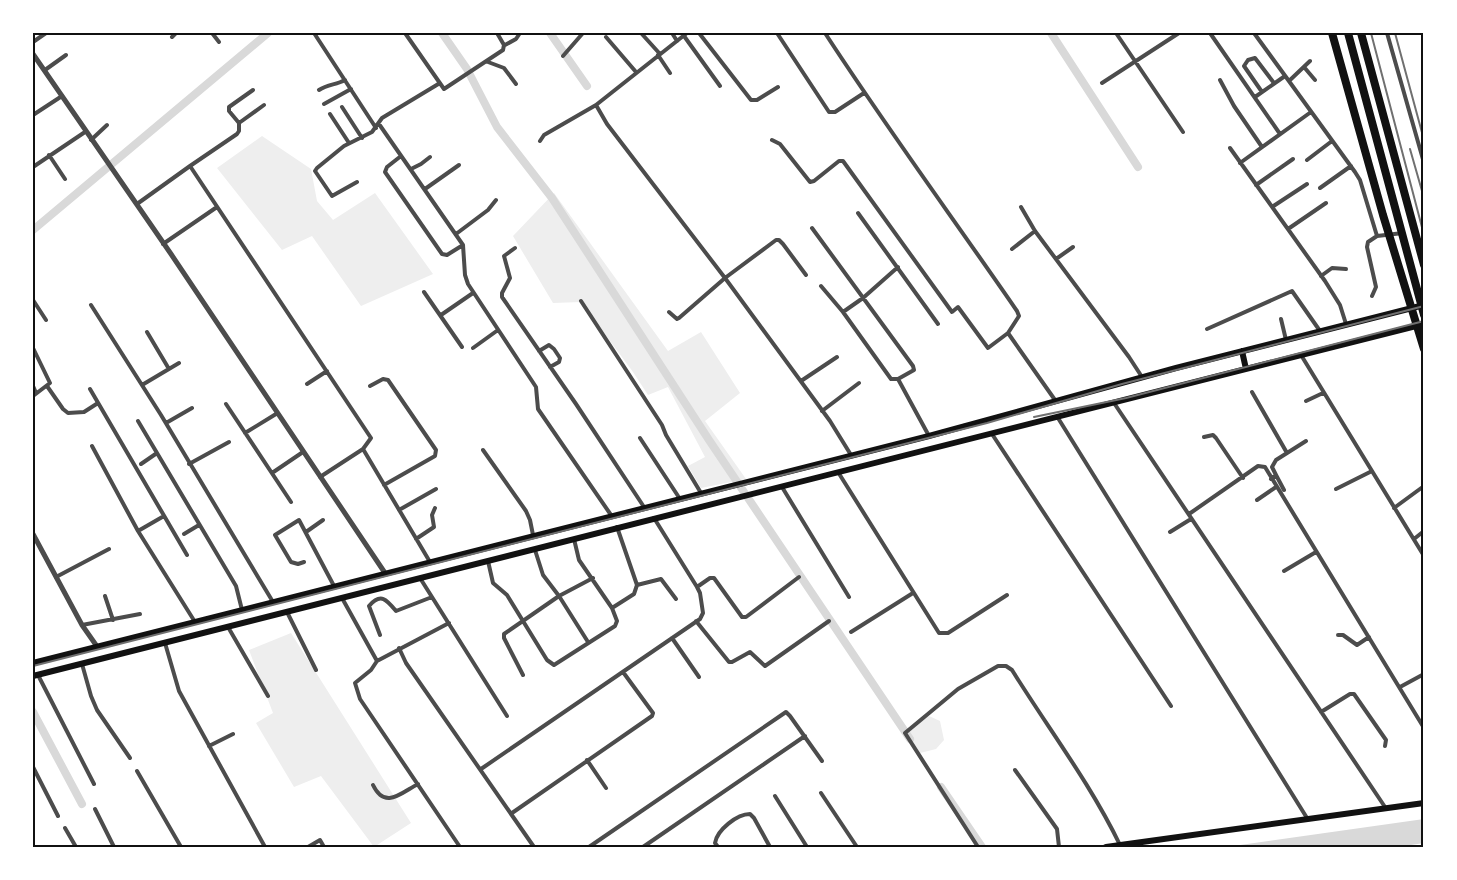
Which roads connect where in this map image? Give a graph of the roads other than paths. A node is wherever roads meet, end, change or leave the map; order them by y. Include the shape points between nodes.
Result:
1 (46, 33) edge
2 (176, 33) edge
3 (212, 33) edge
4 (314, 33) edge
5 (405, 33) edge
6 (497, 33) edge
7 (520, 33) edge
8 (583, 33) edge
9 (641, 33) edge
10 (672, 33) edge
11 (699, 33) edge
12 (777, 33) edge
13 (825, 33) edge
14 (1116, 33) edge
15 (1179, 33) edge
16 (1210, 33) edge
17 (1254, 33) edge
18 (1332, 33) edge
19 (1349, 33) edge
20 (1361, 33) edge
21 (1387, 33) edge
22 (686, 34) edge
23 (172, 37) dead end
24 (606, 37) dead end
25 (677, 40) junction
26 (33, 42) edge
27 (219, 42) dead end
28 (504, 45) junction
29 (33, 54) edge
30 (66, 55) dead end
31 (564, 55) dead end
32 (659, 55) junction
33 (1135, 61) junction
34 (488, 62) junction
35 (1310, 62) dead end
36 (1304, 67) junction
37 (45, 70) junction
38 (636, 72) junction
39 (670, 73) dead end
40 (1285, 76) junction
41 (345, 80) junction
42 (1220, 80) dead end
43 (1315, 80) dead end
44 (1289, 81) junction
45 (440, 83) junction
46 (1102, 83) dead end
47 (1275, 83) junction
48 (516, 84) dead end
49 (720, 86) dead end
50 (778, 87) dead end
51 (351, 89) junction
52 (253, 90) dead end
53 (320, 90) dead end
54 (1262, 92) junction
55 (864, 93) junction
56 (62, 96) junction
57 (1255, 97) junction
58 (324, 104) dead end
59 (264, 105) dead end
60 (596, 105) junction
61 (342, 107) dead end
62 (1311, 112) junction
63 (330, 114) dead end
64 (33, 115) edge
65 (239, 123) junction
66 (107, 125) dead end
67 (378, 126) junction
68 (86, 132) junction
69 (1183, 132) dead end
70 (1280, 134) junction
71 (362, 138) junction
72 (91, 140) junction
73 (772, 140) dead end
74 (540, 141) dead end
75 (1332, 141) junction
76 (349, 143) junction
77 (1230, 147) dead end
78 (1262, 147) junction
79 (49, 155) junction
80 (401, 156) junction
81 (430, 157) dead end
82 (1293, 159) dead end
83 (1307, 160) dead end
84 (1239, 163) junction
85 (1424, 163) edge
86 (459, 165) dead end
87 (190, 166) junction
88 (1351, 166) junction
89 (33, 167) edge
90 (411, 169) junction
91 (64, 179) dead end
92 (357, 182) dead end
93 (1307, 184) dead end
94 (1256, 185) junction
95 (1320, 188) dead end
96 (425, 189) junction
97 (496, 200) dead end
98 (1326, 203) dead end
99 (136, 204) junction
100 (217, 207) junction
101 (1021, 207) dead end
102 (1272, 207) junction
103 (858, 213) dead end
104 (812, 228) dead end
105 (1288, 229) junction
106 (1035, 231) junction
107 (1404, 233) junction
108 (456, 234) junction
109 (1377, 236) junction
110 (163, 244) junction
111 (463, 245) junction
112 (1073, 247) dead end
113 (515, 248) dead end
114 (1012, 249) dead end
115 (1056, 259) junction
116 (1424, 265) edge
117 (898, 267) junction
118 (1346, 269) dead end
119 (806, 275) dead end
120 (1321, 276) junction
121 (725, 278) junction
122 (821, 286) dead end
123 (424, 292) dead end
124 (473, 293) junction
125 (1372, 296) dead end
126 (863, 298) junction
127 (33, 300) edge
128 (581, 302) dead end
129 (91, 305) dead end
130 (1422, 306) edge
131 (669, 312) dead end
132 (843, 312) junction
133 (441, 315) junction
134 (1424, 315) edge
135 (1281, 319) dead end
136 (46, 320) dead end
137 (938, 324) dead end
138 (1347, 324) junction
139 (1424, 325) edge
140 (1207, 329) dead end
141 (498, 330) junction
142 (1320, 331) junction
143 (147, 333) dead end
144 (1008, 333) junction
145 (1286, 340) junction
146 (33, 348) edge
147 (462, 348) dead end
148 (473, 348) dead end
149 (1424, 349) edge
150 (539, 351) junction
151 (1242, 351) junction
152 (1301, 355) junction
153 (837, 357) dead end
154 (179, 363) dead end
155 (550, 367) junction
156 (169, 369) junction
157 (1246, 369) junction
158 (327, 371) junction
159 (1142, 377) junction
160 (898, 379) junction
161 (801, 381) junction
162 (860, 383) dead end
163 (307, 384) dead end
164 (142, 385) junction
165 (33, 386) edge
166 (47, 386) junction
167 (370, 386) dead end
168 (90, 389) dead end
169 (1252, 392) dead end
170 (1323, 393) junction
171 (35, 394) edge
172 (1055, 400) junction
173 (1306, 401) dead end
174 (98, 402) junction
175 (1114, 403) junction
176 (226, 404) dead end
177 (192, 408) dead end
178 (822, 411) junction
179 (276, 414) junction
180 (1058, 418) junction
181 (987, 419) junction
182 (138, 421) dead end
183 (166, 423) junction
184 (245, 433) junction
185 (992, 434) junction
186 (929, 436) junction
187 (1203, 437) dead end
188 (640, 438) dead end
189 (1306, 441) dead end
190 (229, 442) dead end
191 (92, 446) dead end
192 (363, 449) junction
193 (483, 450) dead end
194 (303, 452) junction
195 (157, 453) junction
196 (1287, 453) junction
197 (851, 455) junction
198 (141, 464) dead end
199 (189, 464) junction
200 (1372, 471) junction
201 (838, 472) junction
202 (272, 473) junction
203 (1276, 476) junction
204 (320, 478) junction
205 (1244, 478) junction
206 (1271, 479) junction
207 (384, 484) junction
208 (1424, 486) edge
209 (782, 487) junction
210 (1276, 487) junction
211 (436, 489) dead end
212 (1336, 489) dead end
213 (1284, 490) dead end
214 (701, 493) junction
215 (680, 499) junction
216 (1257, 500) dead end
217 (291, 502) dead end
218 (644, 507) junction
219 (435, 508) dead end
220 (1394, 508) junction
221 (399, 510) junction
222 (611, 515) junction
223 (164, 516) junction
224 (1190, 516) junction
225 (654, 518) junction
226 (323, 520) dead end
227 (199, 525) junction
228 (617, 527) junction
229 (138, 531) junction
230 (1424, 531) edge
231 (306, 532) junction
232 (1170, 532) dead end
233 (33, 534) edge
234 (184, 534) dead end
235 (533, 535) junction
236 (416, 539) junction
237 (574, 539) junction
238 (1414, 539) junction
239 (109, 549) dead end
240 (535, 550) junction
241 (1316, 552) junction
242 (187, 555) dead end
243 (1424, 556) edge
244 (488, 561) junction
245 (304, 562) dead end
246 (430, 562) junction
247 (1284, 571) dead end
248 (385, 573) junction
249 (56, 577) junction
250 (420, 578) junction
251 (593, 578) junction
252 (799, 578) dead end
253 (389, 585) junction
254 (637, 585) junction
255 (334, 586) junction
256 (697, 587) junction
257 (913, 593) junction
258 (105, 596) dead end
259 (559, 596) junction
260 (1006, 596) dead end
261 (341, 597) junction
262 (432, 597) junction
263 (849, 597) dead end
264 (676, 599) dead end
265 (273, 602) junction
266 (612, 608) junction
267 (243, 610) junction
268 (287, 612) junction
269 (140, 615) dead end
270 (113, 620) junction
271 (523, 620) junction
272 (698, 620) junction
273 (829, 621) dead end
274 (195, 622) junction
275 (449, 623) junction
276 (82, 625) junction
277 (228, 626) junction
278 (852, 632) dead end
279 (380, 635) dead end
280 (1338, 635) dead end
281 (1369, 637) junction
282 (672, 639) junction
283 (588, 642) junction
284 (165, 643) junction
285 (96, 645) junction
286 (399, 648) junction
287 (376, 661) junction
288 (34, 662) edge
289 (81, 663) junction
290 (316, 670) dead end
291 (623, 672) junction
292 (1424, 674) edge
293 (523, 675) dead end
294 (35, 676) edge
295 (699, 676) dead end
296 (1400, 687) junction
297 (268, 696) dead end
298 (1171, 706) dead end
299 (1321, 712) junction
300 (507, 716) dead end
301 (1424, 728) edge
302 (234, 734) dead end
303 (805, 736) junction
304 (209, 746) junction
305 (1385, 746) dead end
306 (130, 758) dead end
307 (587, 760) junction
308 (822, 761) dead end
309 (33, 767) edge
310 (481, 769) junction
311 (137, 771) dead end
312 (1015, 771) dead end
313 (94, 784) dead end
314 (418, 784) junction
315 (374, 785) dead end
316 (606, 788) dead end
317 (821, 793) dead end
318 (775, 796) dead end
319 (1424, 802) edge
320 (1385, 807) junction
321 (95, 809) dead end
322 (512, 813) junction
323 (58, 816) dead end
324 (1307, 818) junction
325 (65, 828) dead end
326 (264, 845) edge
327 (1120, 845) junction
328 (76, 847) edge
329 (114, 847) edge
330 (181, 847) edge
331 (308, 847) edge
332 (324, 847) edge
333 (460, 847) edge
334 (534, 847) edge
335 (589, 847) edge
336 (643, 847) edge
337 (718, 847) edge
338 (770, 847) edge
339 (807, 847) edge
340 (857, 847) edge
341 (978, 847) edge
342 (1059, 847) edge
343 (1106, 847) edge

1 - 26 street
2 - 23 street
3 - 27 street
4 - 41 street
5 - 45 street
6 - 28 street
7 - 28 street
8 - 31 street
9 - 32 street
10 - 25 street
11 - 50 street via 751,100
12 - 55 street via 829,112
13 - 55 street
14 - 33 street
15 - 33 street
16 - 57 street
17 - 40 street
18 - 149 highway
19 - 107 main road
19 - 134 highway
20 - 116 highway
21 - 85 street
22 - 25 street
22 - 49 street
24 - 38 street
25 - 32 street
28 - 34 street
29 - 37 street
30 - 37 street
32 - 38 street
32 - 39 street
33 - 46 street
33 - 69 street
34 - 45 street via 444,89
34 - 48 street via 504,68
35 - 36 street
36 - 43 street
36 - 44 street
37 - 56 street
38 - 60 street
40 - 44 street
40 - 47 street
41 - 51 street
41 - 53 street
42 - 78 street
44 - 62 street
45 - 67 street via 382,118
47 - 54 street
47 - 54 street via 1255,58 1248,60 1244,66
51 - 58 street
51 - 67 street
52 - 65 street via 229,107
54 - 57 street
55 - 144 street via 1017,311 1019,316
56 - 64 street
56 - 68 street
57 - 70 street
59 - 65 street
60 - 74 street
60 - 121 street
61 - 71 street
62 - 70 street
62 - 75 street
63 - 76 street
65 - 87 street via 237,134
66 - 72 street
67 - 71 street
67 - 80 street
68 - 72 street
68 - 79 street
70 - 78 street
71 - 76 street
72 - 99 street
73 - 144 street via 780,144 810,182 843,161 952,312 958,307 988,348
75 - 83 street
75 - 88 street
76 - 92 street via 315,171 332,196
77 - 84 street
78 - 84 street
79 - 89 street
79 - 91 street
80 - 90 street
80 - 111 street via 385,168 442,254
81 - 90 street
82 - 94 street
84 - 94 street
86 - 96 street
87 - 99 street
87 - 100 street
88 - 95 street
88 - 109 street via 1360,180
90 - 96 street
93 - 102 street
94 - 102 street
96 - 108 street
97 - 108 street
98 - 105 street
99 - 110 street
100 - 110 street
100 - 158 street
101 - 106 street
102 - 105 street
103 - 117 street
104 - 126 street
105 - 120 street
106 - 114 street
106 - 115 street
107 - 109 street
107 - 130 main road
108 - 111 street
109 - 125 street via 1366,247 1376,287
110 - 179 street
111 - 124 street via 465,275
112 - 115 street
113 - 150 street via 504,256 510,278 502,297
115 - 159 street
117 - 126 street
117 - 137 street
118 - 120 street via 1332,268
119 - 121 street via 779,240
120 - 138 street
121 - 131 street via 679,318
121 - 161 street
122 - 132 street
123 - 133 street
124 - 133 street
124 - 141 street
126 - 132 street
126 - 160 street via 913,366 914,370
127 - 136 street
128 - 214 street via 662,425
129 - 164 street
130 - 138 main road
130 - 139 main road
132 - 160 street via 891,379
133 - 147 street
135 - 145 street
138 - 142 main road
139 - 152 main road
140 - 142 street via 1292,291
141 - 148 street
141 - 222 street via 536,387 538,409
142 - 145 main road
143 - 156 street
144 - 172 street
145 - 151 main road
146 - 166 street via 50,382
150 - 155 street
150 - 155 street via 550,346 558,354 559,362
151 - 157 main road
151 - 159 main road
152 - 157 main road
152 - 170 street
153 - 161 street
154 - 156 street
155 - 218 street
156 - 164 street
157 - 175 main road
158 - 163 street
158 - 192 street via 370,438
159 - 172 main road
160 - 186 street
161 - 178 street
162 - 178 street
164 - 183 street
165 - 171 street
166 - 171 street
166 - 174 street via 68,414 84,412
167 - 207 street via 388,380 436,450 435,456
168 - 174 street
169 - 196 street
170 - 173 street
170 - 200 street
172 - 181 main road
174 - 223 street
175 - 180 main road
175 - 224 street
176 - 184 street
177 - 183 street
178 - 197 street
179 - 184 street
179 - 194 street
180 - 185 main road
180 - 324 street
181 - 185 main road
181 - 186 main road
182 - 195 street
183 - 199 street
184 - 202 street
185 - 201 main road
185 - 298 street
186 - 197 main road
187 - 205 street via 1213,435
188 - 215 street
189 - 196 street
190 - 199 street
191 - 229 street
192 - 204 street
192 - 207 street
193 - 235 street via 526,511
194 - 202 street
194 - 204 street
195 - 198 street
195 - 227 street
196 - 203 street via 1273,464
197 - 214 main road
199 - 265 street
200 - 212 street
200 - 220 street
201 - 209 main road
201 - 257 street
202 - 217 street
203 - 206 street
203 - 213 street
204 - 248 street
205 - 206 street via 1258,466 1265,467
205 - 224 street
206 - 210 street
207 - 221 street
208 - 220 street
209 - 225 main road
209 - 263 street
210 - 216 street
210 - 241 street
211 - 221 street
214 - 215 main road
215 - 218 main road
218 - 222 main road
219 - 236 street via 434,527
220 - 238 street
221 - 236 street
222 - 228 main road
222 - 235 main road
223 - 229 street
223 - 242 street
224 - 232 street
224 - 299 street
225 - 228 main road
225 - 256 street
226 - 231 street
227 - 234 street
227 - 267 street via 236,586
228 - 237 main road
228 - 254 street
229 - 274 street
230 - 238 street
231 - 245 street via 299,520 274,535 291,562
231 - 255 street
233 - 249 street
235 - 246 main road
236 - 246 street
237 - 240 main road
237 - 251 street via 579,560
238 - 243 street
239 - 249 street
240 - 244 main road
240 - 259 street via 543,576
241 - 247 street
241 - 281 street
244 - 250 main road
244 - 271 street via 493,584 507,595
246 - 248 main road
248 - 253 main road
248 - 255 main road
249 - 276 street
250 - 253 main road
250 - 262 street
251 - 259 street
251 - 266 street
252 - 256 street via 746,617 742,617 714,578
253 - 261 main road
254 - 264 street via 661,579
254 - 266 street via 634,594
255 - 265 main road
256 - 272 street via 703,613
257 - 260 street via 932,626 944,634
257 - 278 street
258 - 270 street
259 - 271 street
259 - 283 street
261 - 268 main road
261 - 287 street
262 - 275 street
262 - 279 street via 396,611 382,598 373,602 370,612
265 - 267 main road
266 - 283 street via 617,616 615,626
267 - 274 main road
268 - 277 main road
268 - 290 street
269 - 270 street
270 - 276 street
271 - 283 street via 554,665
271 - 293 street via 504,634
272 - 273 street via 729,662 750,652 765,666
272 - 282 street
274 - 285 main road
275 - 286 street
275 - 300 street
276 - 285 street
277 - 284 main road
277 - 297 street
280 - 281 street via 1357,645
281 - 296 street
282 - 291 street
282 - 295 street
284 - 289 main road
284 - 304 street via 179,692
285 - 288 main road
286 - 287 street
286 - 310 street
287 - 314 street via 355,683 356,690
288 - 294 main road
289 - 294 main road
289 - 306 street via 97,710
291 - 307 street via 652,716
291 - 310 street
292 - 296 street
294 - 313 street
296 - 301 street
299 - 305 street via 1354,693 1386,741
299 - 320 street
302 - 304 street
303 - 308 street
303 - 335 street via 786,712
303 - 336 street
304 - 326 street
307 - 316 street
307 - 322 street
309 - 323 street
310 - 322 street
311 - 330 street
312 - 342 street via 1057,829
314 - 315 street via 392,799 378,794
314 - 333 street
317 - 340 street
318 - 339 street
319 - 320 main road
320 - 324 main road
321 - 329 street
322 - 334 street
324 - 327 main road
325 - 328 street
327 - 341 street via 1103,809 1012,670 998,666 958,689 905,733
327 - 343 main road
331 - 332 street via 320,840
337 - 338 street via 715,843 719,834 735,818 750,814

